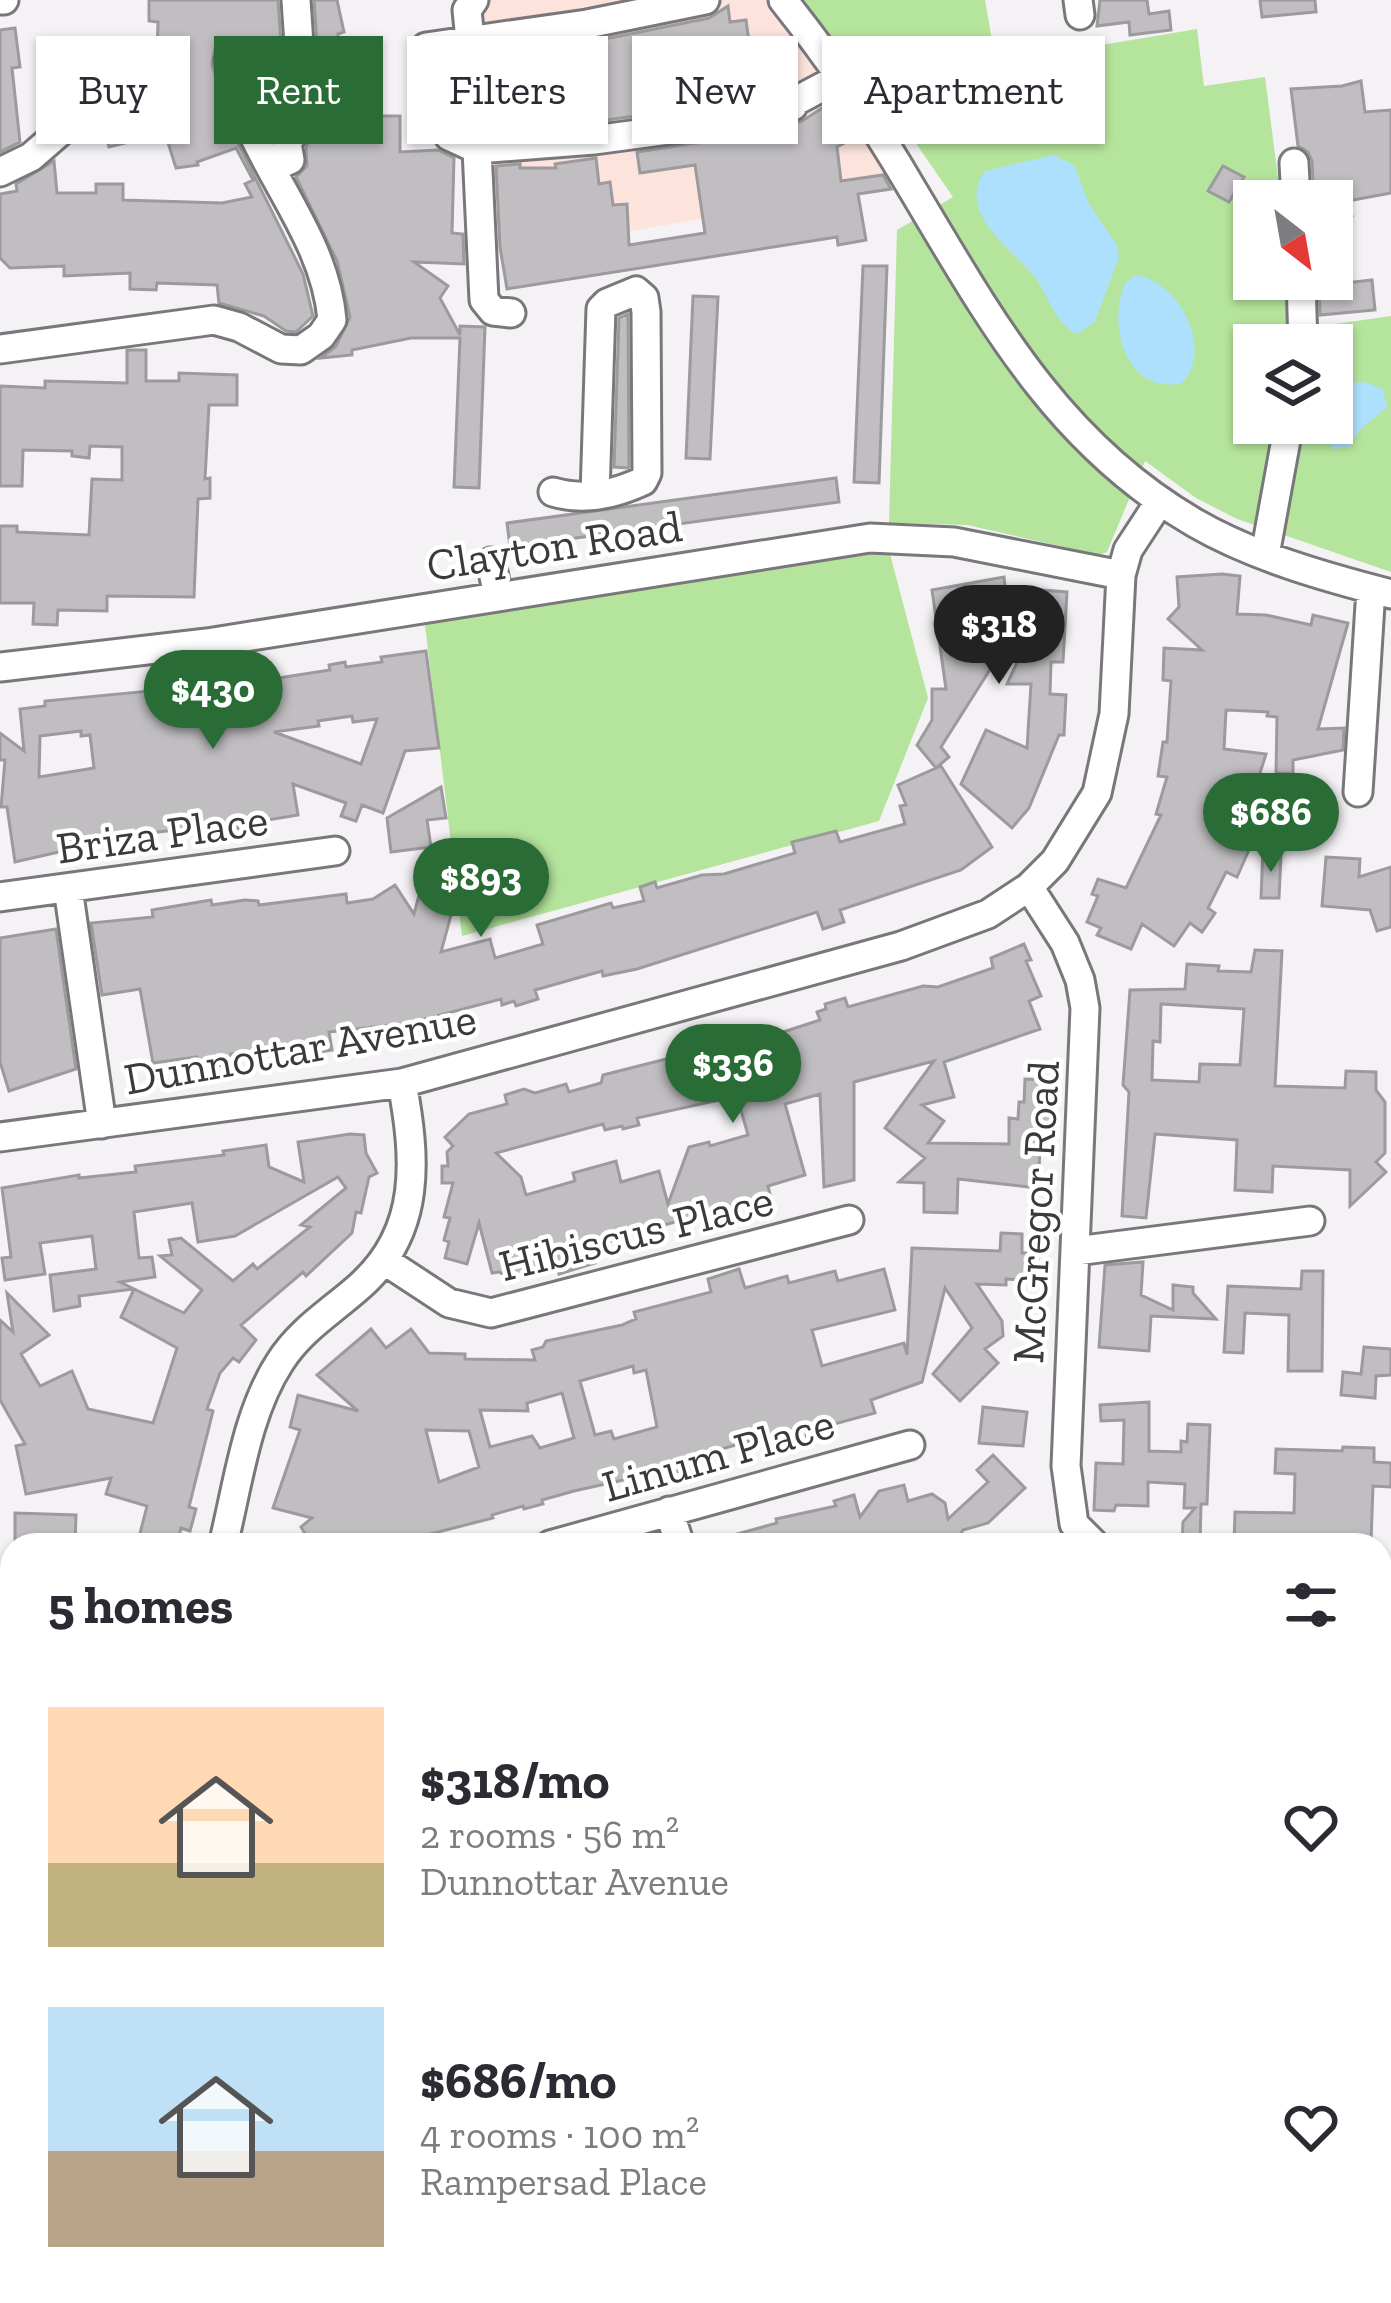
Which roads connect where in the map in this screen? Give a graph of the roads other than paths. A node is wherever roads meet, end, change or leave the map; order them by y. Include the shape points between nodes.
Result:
1 (296, 0) edge
2 (474, 0) edge
3 (705, 0) edge
4 (783, 0) edge
5 (584, 12) edge
6 (470, 36) edge
7 (486, 36) edge
8 (822, 52) edge
9 (632, 135) edge
10 (46, 144) edge
11 (260, 144) edge
12 (468, 144) edge
13 (884, 144) edge
14 (477, 148) junction
15 (1294, 163) dead end
16 (274, 167) junction
17 (0, 172) edge
18 (1295, 180) edge
19 (511, 313) dead end
20 (0, 349) edge
21 (1285, 444) edge
22 (553, 492) dead end
23 (595, 494) junction
24 (1160, 501) junction
25 (1265, 555) junction
26 (491, 562) dead end
27 (1121, 575) junction
28 (1381, 591) edge
29 (499, 596) junction
30 (0, 667) edge
31 (1358, 792) dead end
32 (335, 851) dead end
33 (1029, 887) junction
34 (68, 888) junction
35 (0, 897) edge
36 (402, 1083) junction
37 (101, 1124) junction
38 (0, 1137) edge
39 (849, 1220) dead end
40 (1310, 1221) dead end
41 (1076, 1251) junction
42 (385, 1261) junction
43 (910, 1445) dead end
44 (669, 1511) junction
45 (226, 1533) edge
46 (592, 1533) edge
47 (676, 1533) edge
48 (1083, 1533) edge

1 - 16 street via 298,126 286,142 290,160
2 - 6 street
3 - 5 street
4 - 8 street
5 - 7 street
9 - 14 street
10 - 17 street
11 - 16 street
12 - 14 street
13 - 24 street via 1042,393 1094,449
14 - 19 street via 484,300
15 - 18 street
16 - 20 street via 328,287 332,320 312,345 281,349 214,320
21 - 25 street
22 - 23 street
23 - 23 street via 625,490 647,473 646,312 636,291 602,309
24 - 25 street
24 - 27 street, Dunnottar Avenue
25 - 28 street
26 - 29 street
27 - 29 street, Clayton Road via 889,536
27 - 33 street, Dunnottar Avenue via 1104,771 1071,840
28 - 31 street
29 - 30 street, Clayton Road
32 - 34 street, Briza Place
33 - 36 street, Dunnottar Avenue via 988,914 901,946
33 - 41 street, McGregor Road via 1065,943 1084,997
34 - 35 street, Briza Place
34 - 37 street
36 - 37 street, Dunnottar Avenue
36 - 42 street via 411,1188
37 - 38 street, Dunnottar Avenue
39 - 42 street, Hibiscus Place via 491,1313 449,1304
40 - 41 street
41 - 48 street, McGregor Road via 1066,1466 1074,1524
42 - 45 street via 304,1332 269,1379
43 - 44 street, Linum Place
44 - 46 street, Linum Place
44 - 47 street

